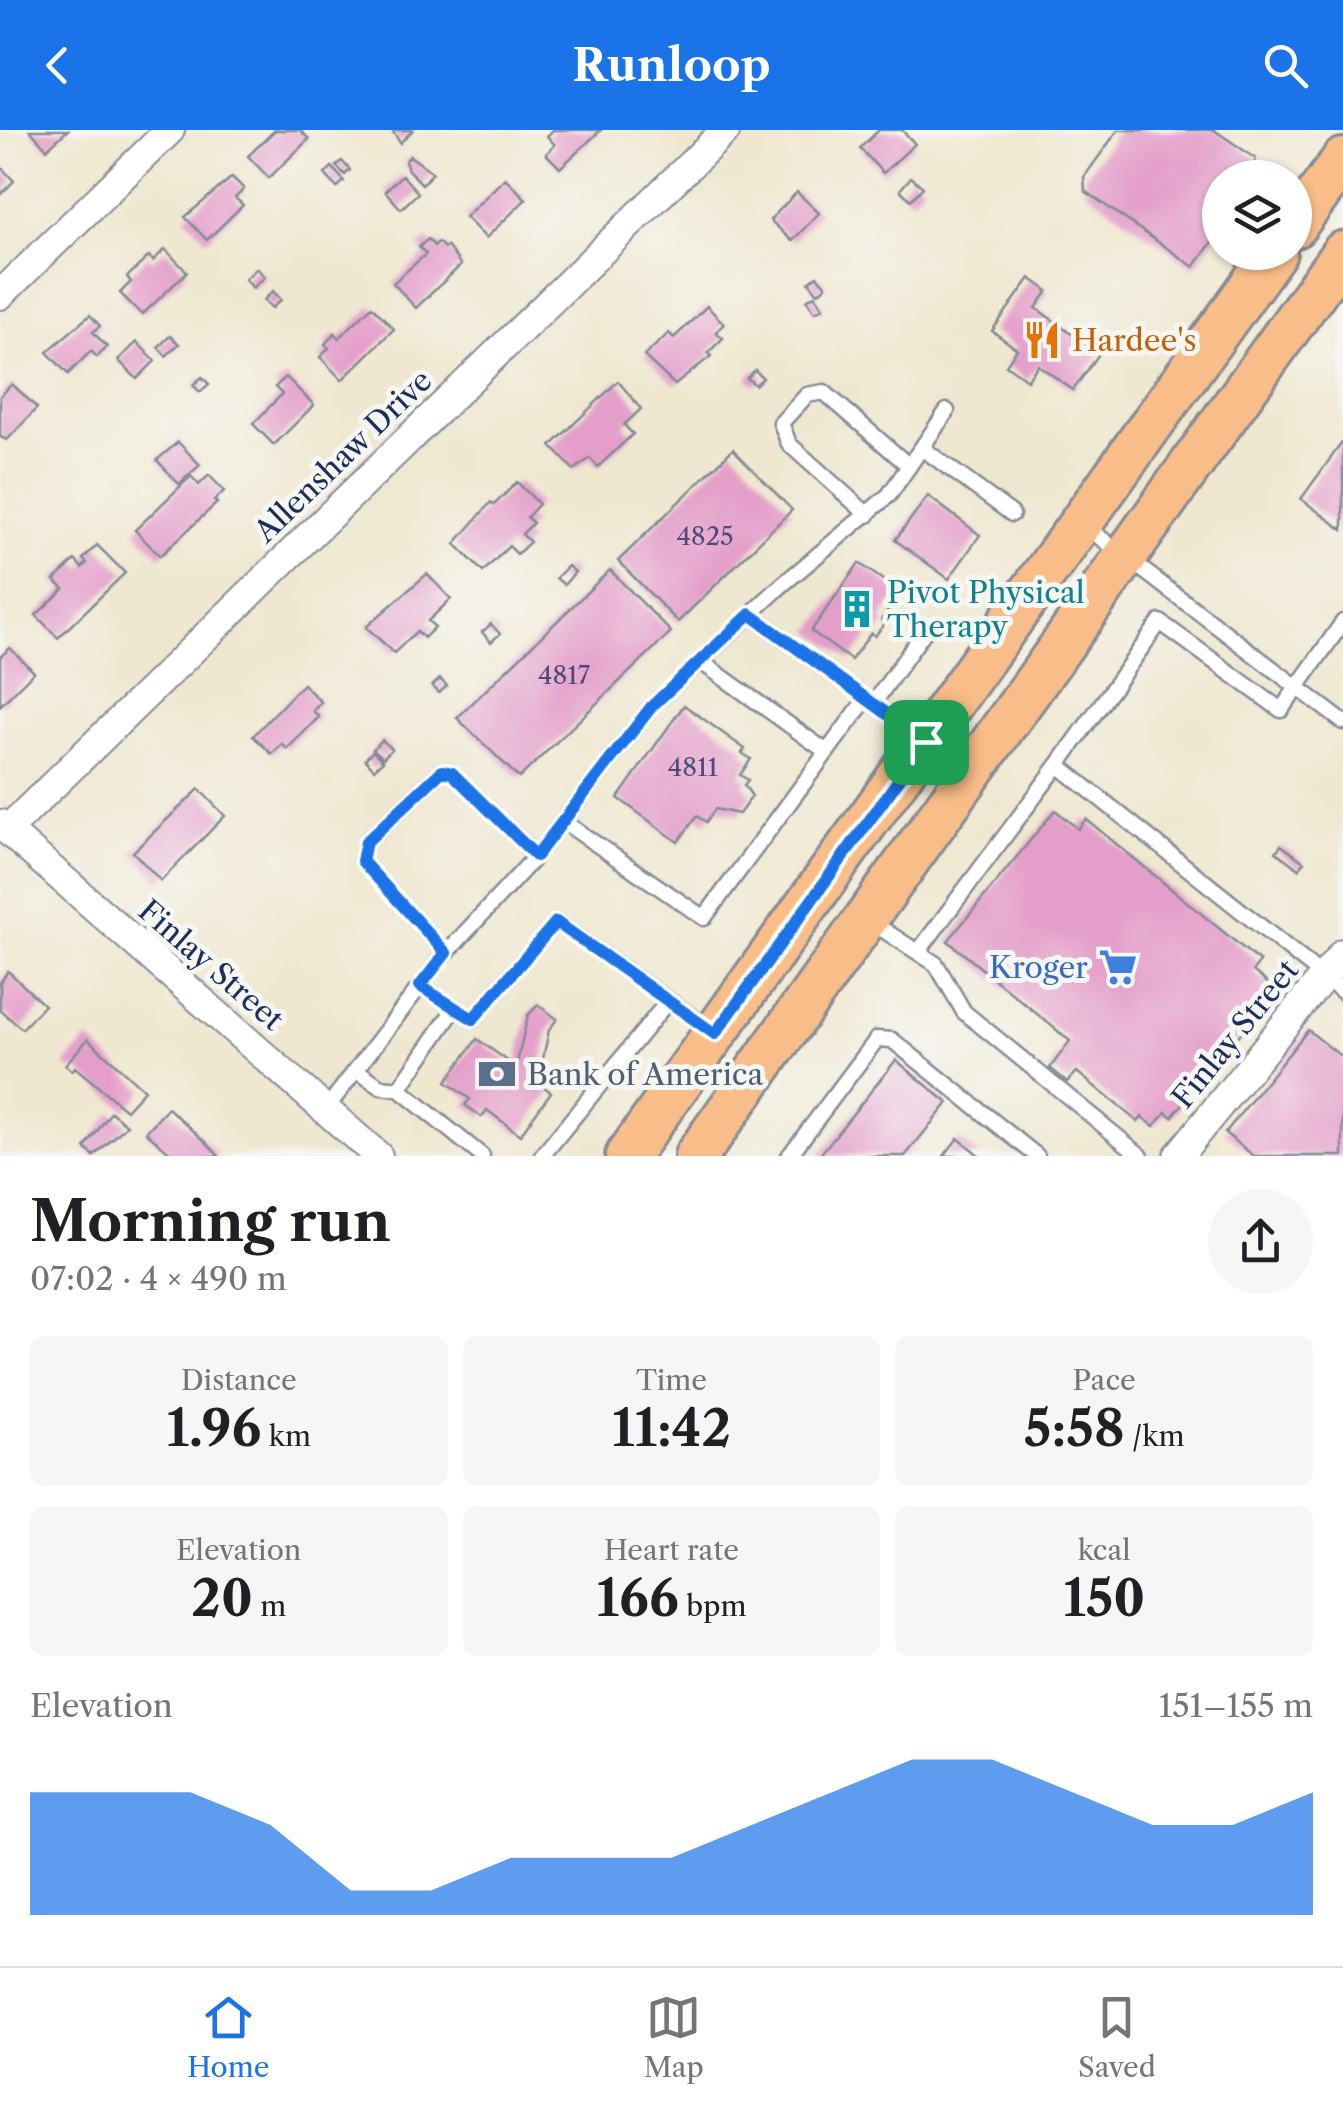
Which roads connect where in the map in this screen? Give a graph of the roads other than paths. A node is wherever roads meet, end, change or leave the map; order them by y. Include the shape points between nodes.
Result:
1 (170, 130) edge
2 (726, 130) edge
3 (1343, 160) edge
4 (1312, 203) edge
5 (1342, 256) edge
6 (1262, 270) edge
7 (0, 295) edge
8 (947, 411) dead end
9 (922, 448) junction
10 (909, 466) junction
11 (1012, 514) dead end
12 (868, 515) junction
13 (1082, 524) junction
14 (1127, 556) junction
15 (750, 614) junction
16 (1343, 622) edge
17 (926, 630) dead end
18 (700, 661) junction
19 (1296, 687) junction
20 (870, 701) junction
21 (1343, 722) edge
22 (926, 742) junction
23 (827, 752) junction
24 (1058, 765) junction
25 (564, 822) junction
26 (3, 827) edge
27 (536, 856) junction
28 (867, 919) junction
29 (918, 952) junction
30 (446, 953) junction
31 (1343, 953) edge
32 (1333, 984) edge
33 (420, 986) junction
34 (668, 1001) junction
35 (456, 1008) junction
36 (715, 1034) junction
37 (356, 1070) junction
38 (399, 1089) junction
39 (326, 1109) junction
40 (369, 1153) edge
41 (482, 1156) edge
42 (542, 1156) edge
43 (627, 1156) edge
44 (696, 1156) edge
45 (789, 1156) edge
46 (1037, 1156) edge
47 (1141, 1156) edge
48 (1178, 1156) edge

1 - 7 street
2 - 26 street, Allenshaw Drive
3 - 4 main road
5 - 14 main road
6 - 13 main road
8 - 9 lane
9 - 10 lane
9 - 11 lane
10 - 12 lane
10 - 12 lane via 824,392 808,395 782,422 789,444
12 - 15 lane
13 - 14 lane
13 - 22 main road
14 - 19 lane
14 - 28 main road
15 - 18 lane
15 - 20 lane
16 - 19 lane
17 - 20 lane
18 - 23 lane
18 - 25 lane via 652,706
19 - 21 lane
19 - 24 lane via 1281,710 1160,622
20 - 22 lane
20 - 23 lane
22 - 36 main road
23 - 25 lane via 704,918
24 - 29 lane
24 - 32 lane
25 - 27 lane
26 - 39 street, Finlay Street
27 - 30 lane
27 - 30 lane via 452,773 442,771 366,842 362,861
28 - 29 lane
28 - 44 main road
29 - 47 lane via 936,964 964,1012
30 - 33 lane
31 - 32 street, Finlay Street
32 - 48 street, Finlay Street
33 - 35 lane
33 - 37 lane
34 - 35 lane via 556,922 473,1019
34 - 36 lane
34 - 42 lane
35 - 38 lane
36 - 43 main road
37 - 38 lane via 382,1087
37 - 39 lane
38 - 41 lane
39 - 40 street, Finlay Street
45 - 46 lane via 876,1039 892,1040

